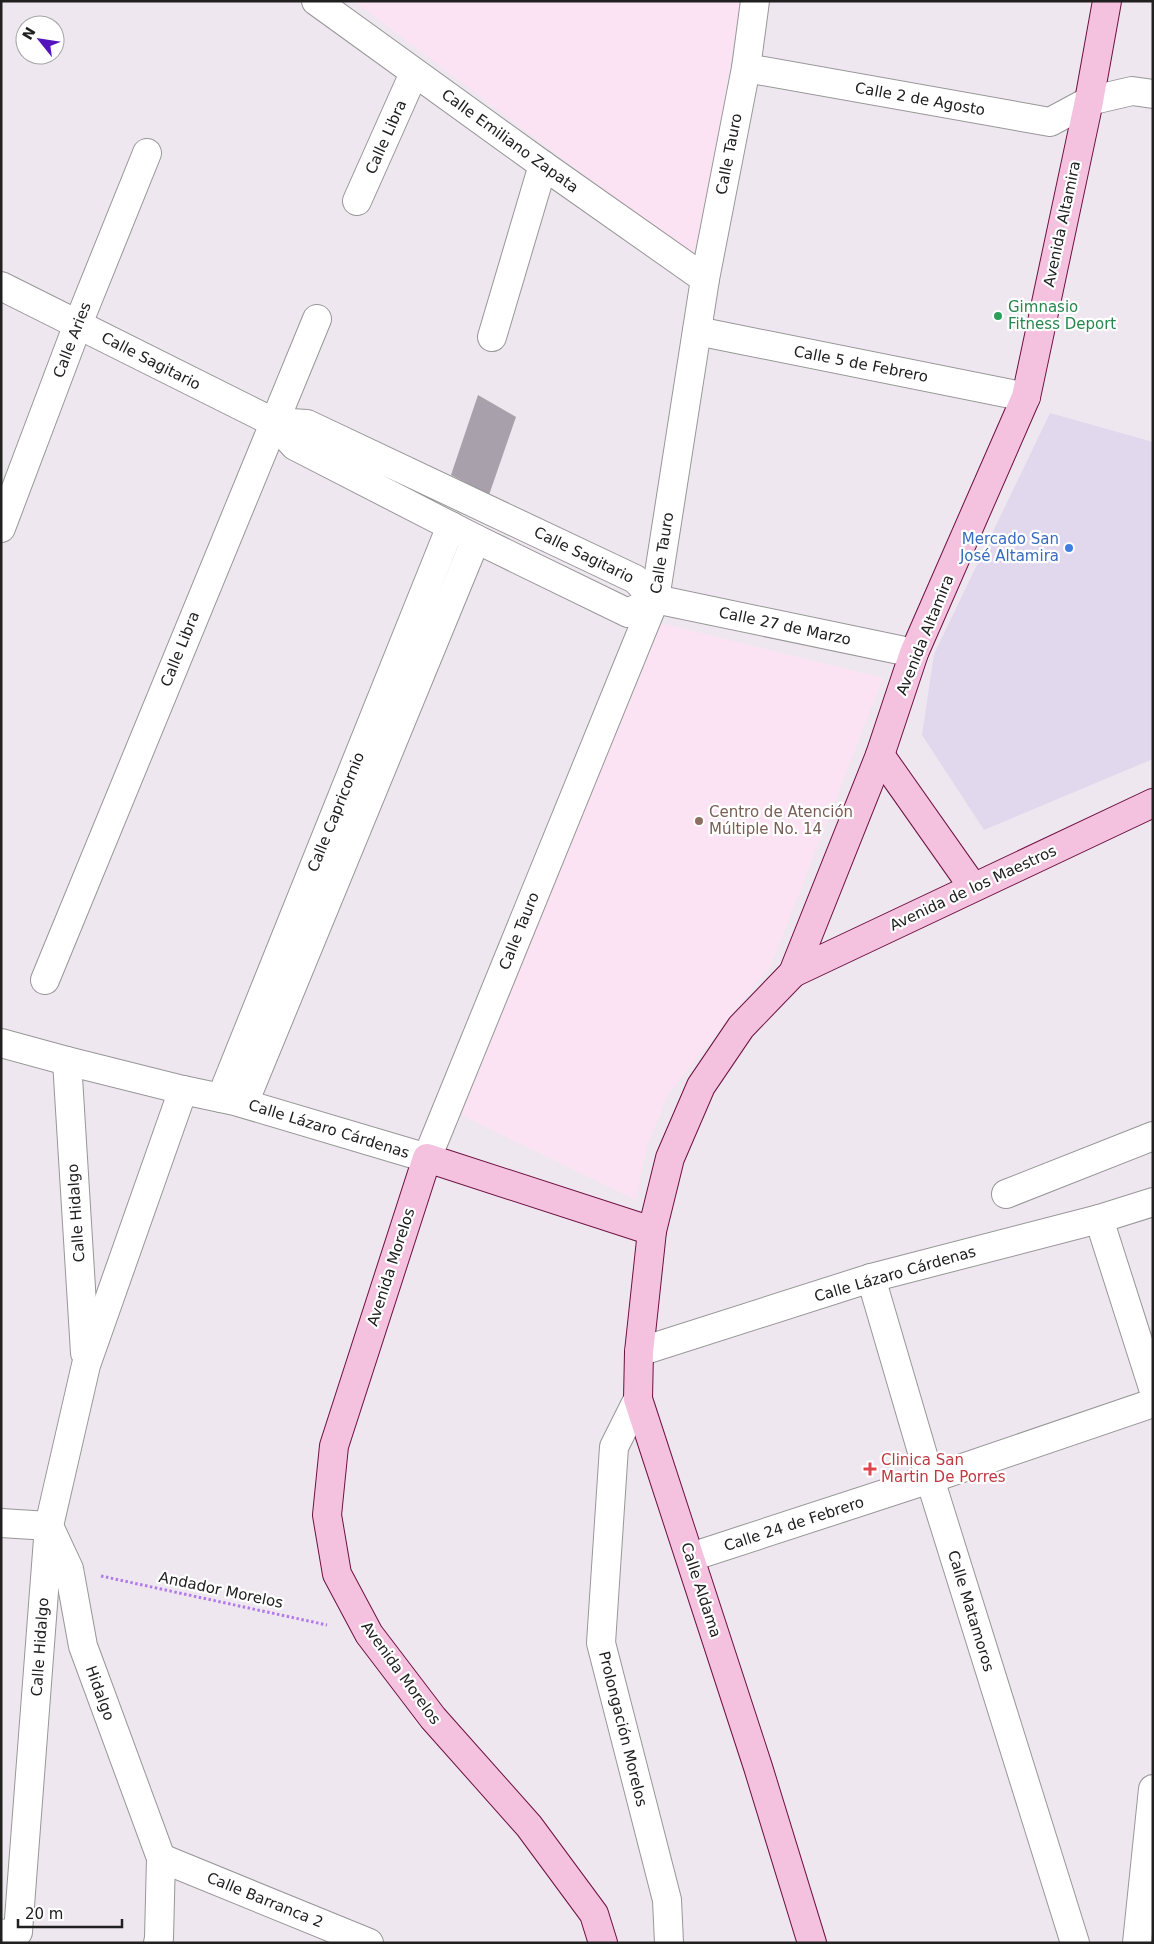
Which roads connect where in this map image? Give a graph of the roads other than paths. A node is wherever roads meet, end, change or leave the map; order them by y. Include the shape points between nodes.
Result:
1 (316, 1) edge
2 (755, 1) edge
3 (1107, 1) edge
4 (746, 68) junction
5 (414, 73) junction
6 (1153, 94) edge
7 (1089, 101) junction
8 (147, 153) dead end
9 (543, 165) junction
10 (357, 201) dead end
11 (705, 279) junction
12 (1, 286) edge
13 (317, 319) dead end
14 (78, 324) junction
15 (697, 331) junction
16 (492, 337) dead end
17 (1026, 397) junction
18 (273, 422) junction
19 (451, 526) junction
20 (1, 528) edge
21 (476, 539) junction
22 (655, 599) junction
23 (914, 654) junction
24 (880, 755) junction
25 (1153, 803) edge
26 (973, 887) junction
27 (792, 973) junction
28 (45, 980) dead end
29 (1, 1043) edge
30 (67, 1061) junction
31 (183, 1090) junction
32 (233, 1101) junction
33 (1153, 1136) edge
34 (426, 1158) junction
35 (1006, 1194) dead end
36 (1153, 1202) edge
37 (1099, 1219) junction
38 (652, 1231) junction
39 (871, 1278) junction
40 (639, 1352) junction
41 (86, 1365) junction
42 (1153, 1388) edge
43 (638, 1400) junction
44 (1153, 1403) edge
45 (930, 1479) junction
46 (1, 1523) edge
47 (49, 1526) junction
48 (691, 1558) junction
49 (1153, 1789) edge
50 (161, 1858) junction
51 (9, 1933) edge
52 (158, 1943) edge
53 (369, 1943) edge
54 (603, 1943) edge
55 (669, 1943) edge
56 (812, 1943) edge
57 (1075, 1943) edge
58 (1137, 1943) edge

1 - 5 street, Calle Emiliano Zapata
2 - 4 street, Calle Tauro
3 - 7 street, Avenida Altamira
4 - 7 street, Calle 2 de Agosto via 1050,122
4 - 11 street, Calle Tauro
5 - 9 street, Calle Emiliano Zapata
5 - 10 street, Calle Libra
6 - 7 street, Calle 2 de Agosto via 1132,91
7 - 17 street, Avenida Altamira
8 - 14 street, Calle Aries
9 - 11 street, Calle Emiliano Zapata
9 - 16 street
11 - 15 street, Calle Tauro
12 - 14 street, Calle Sagitario
13 - 18 street, Calle Libra
14 - 18 street, Calle Sagitario
14 - 20 street, Calle Aries
15 - 17 street, Calle 5 de Febrero
15 - 22 street, Calle Tauro
17 - 23 street, Avenida Altamira
18 - 19 street, Calle Sagitario via 295,446
18 - 22 street, Calle Sagitario via 307,424 636,579
18 - 28 street, Calle Libra
19 - 21 street, Calle Sagitario
19 - 32 street, Calle Capricornio
21 - 22 street, Calle Sagitario via 628,613
21 - 32 street, Calle Capricornio
22 - 23 street, Calle 27 de Marzo
22 - 34 street, Calle Tauro
23 - 24 street, Avenida Altamira
24 - 26 street
24 - 27 street, Avenida Altamira
25 - 26 street, Avenida de los Maestros
26 - 27 street, Avenida de los Maestros
27 - 38 street, Avenida Altamira via 741,1027 701,1086 670,1158
29 - 30 street, Calle Lázaro Cárdenas
30 - 31 street, Calle Lázaro Cárdenas
30 - 41 street, Calle Hidalgo
31 - 32 street, Calle Lázaro Cárdenas
31 - 41 street, Calle Hidalgo
32 - 34 street, Calle Lázaro Cárdenas
33 - 35 street
34 - 38 street, Calle Lázaro Cárdenas
34 - 54 street, Avenida Morelos via 334,1446 327,1515 337,1574 369,1634 433,1718 529,1826 594,1914
36 - 37 street, Calle Lázaro Cárdenas
37 - 39 street, Calle Lázaro Cárdenas
37 - 42 street
38 - 40 street, Calle Aldama
39 - 40 street, Calle Lázaro Cárdenas
39 - 45 street, Calle Matamoros
40 - 43 street, Calle Aldama
41 - 47 street, Calle Hidalgo
43 - 48 street, Calle Aldama
43 - 55 street, Prolongación Morelos via 614,1447 601,1643 667,1900
44 - 45 street, Calle 24 de Febrero
45 - 48 street, Calle 24 de Febrero
45 - 57 street, Calle Matamoros
46 - 47 street
47 - 50 street, Hidalgo via 69,1569 83,1646
47 - 51 street, Calle Hidalgo
48 - 56 street, Calle Aldama
49 - 58 street
50 - 52 street
50 - 53 street, Calle Barranca 2

